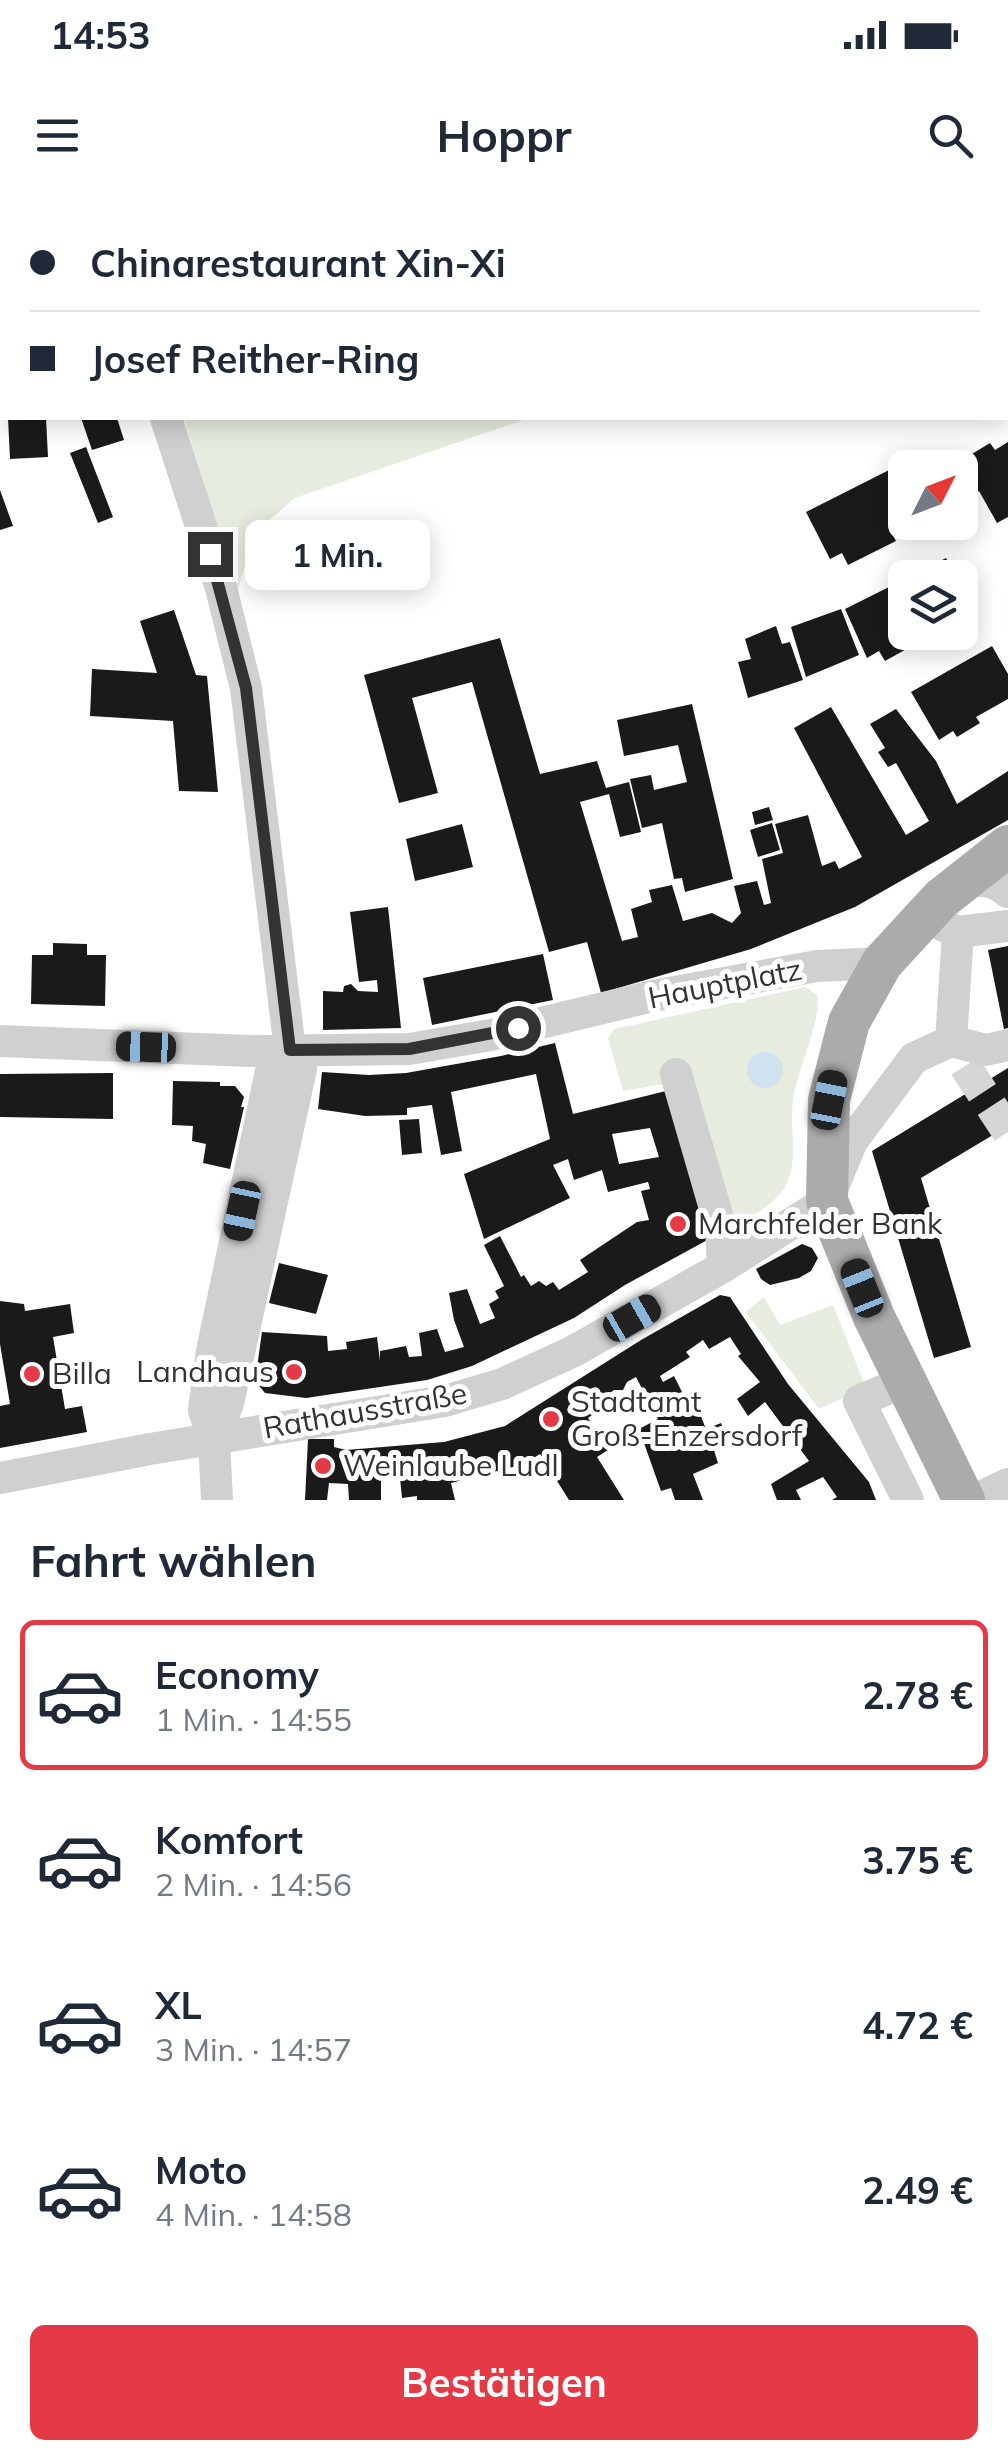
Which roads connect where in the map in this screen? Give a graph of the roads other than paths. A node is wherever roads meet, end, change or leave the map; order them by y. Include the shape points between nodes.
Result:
1 (167, 420) edge
2 (1007, 868) edge
3 (942, 923) junction
4 (1008, 926) edge
5 (882, 963) junction
6 (0, 1041) edge
7 (290, 1050) junction
8 (978, 1050) edge
9 (676, 1074) dead end
10 (827, 1201) junction
11 (722, 1267) junction
12 (906, 1381) junction
13 (214, 1441) junction
14 (0, 1478) edge
15 (1008, 1484) edge
16 (218, 1500) edge
17 (908, 1500) edge
18 (964, 1500) edge
19 (975, 1500) edge

1 - 7 street via 246,688
2 - 3 main road via 960,884
3 - 4 street
3 - 5 main road
3 - 8 street
5 - 7 street, Hauptplatz via 817,966 409,1049
5 - 10 main road via 838,1056 829,1100
6 - 7 street, Hauptplatz
7 - 13 street via 300,1069 228,1404
8 - 10 street via 914,1058 852,1140
9 - 11 street via 720,1229
10 - 11 street, Rathausstraße
10 - 12 main road
11 - 13 street, Rathausstraße via 502,1384 444,1401
12 - 17 street via 860,1401
12 - 18 main road
13 - 14 street, Rathausstraße
13 - 16 street
15 - 19 street

